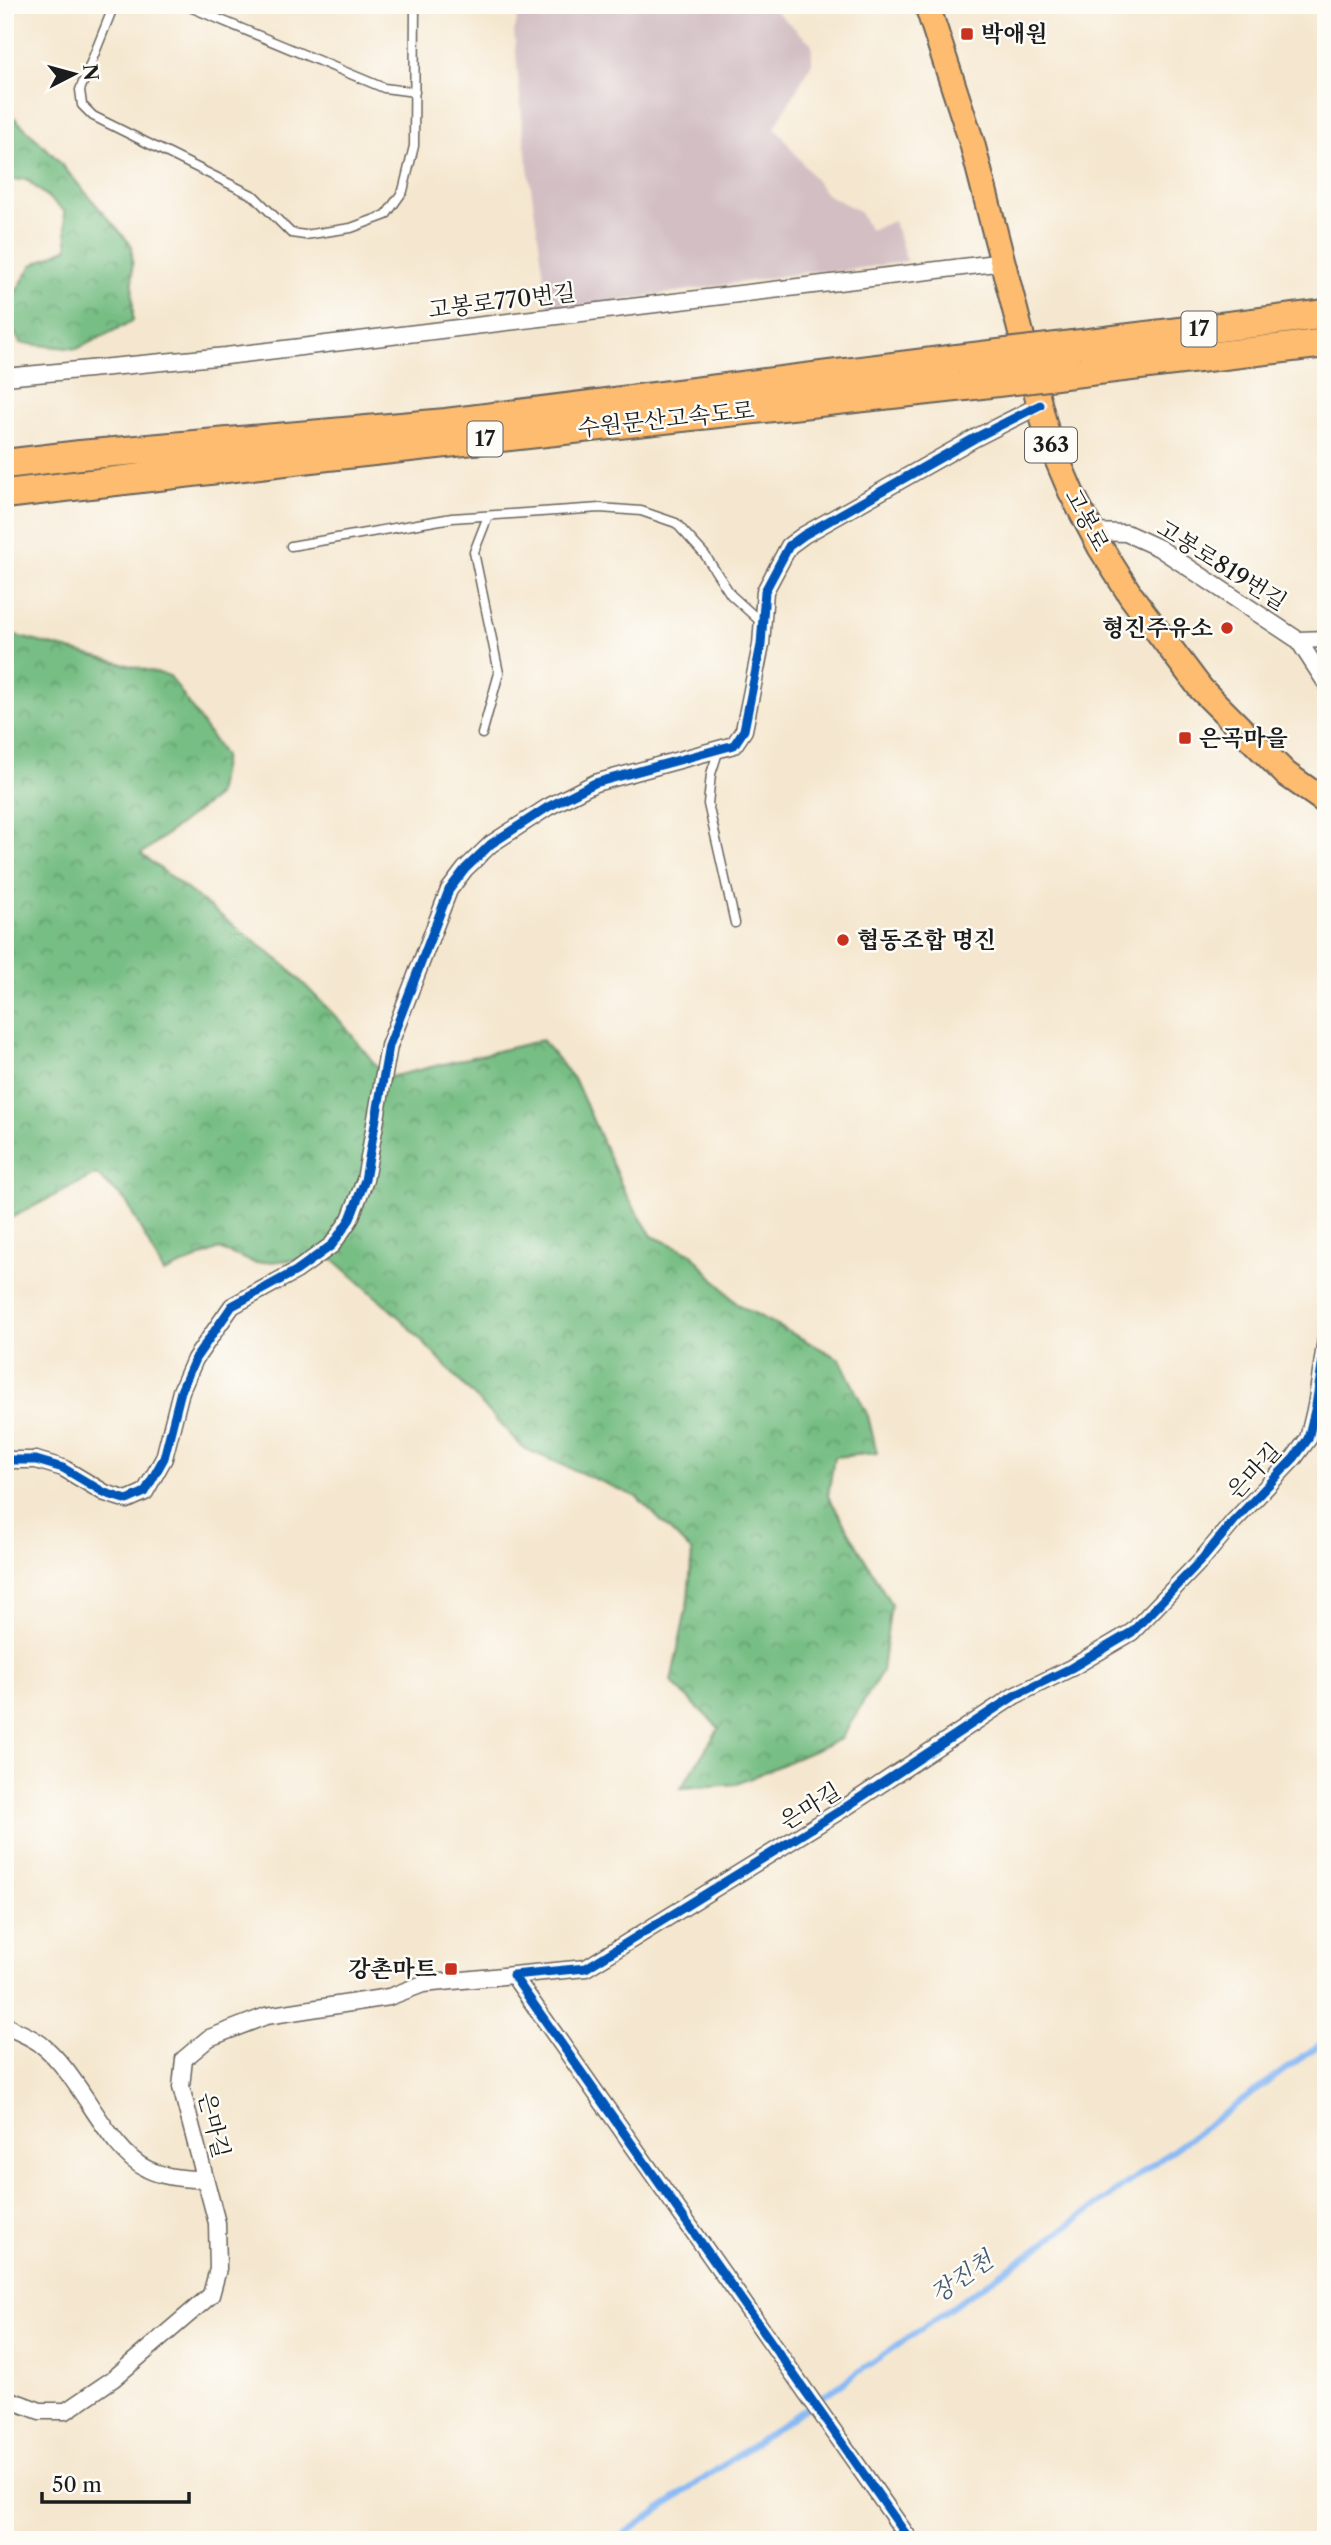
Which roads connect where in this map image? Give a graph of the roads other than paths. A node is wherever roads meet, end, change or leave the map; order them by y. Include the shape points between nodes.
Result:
1 (114, 5) edge
2 (185, 5) edge
3 (415, 5) edge
4 (927, 5) edge
5 (415, 92) junction
6 (1003, 262) junction
7 (1326, 314) edge
8 (1326, 343) edge
9 (961, 372) junction
10 (5, 377) edge
11 (1040, 405) junction
12 (5, 464) edge
13 (5, 494) edge
14 (488, 516) junction
15 (1092, 533) junction
16 (291, 546) dead end
17 (762, 623) junction
18 (1326, 639) edge
19 (1298, 640) junction
20 (1326, 683) edge
21 (482, 734) dead end
22 (719, 749) junction
23 (1326, 802) edge
24 (735, 923) dead end
25 (1326, 1339) edge
26 (5, 1460) edge
27 (513, 1975) junction
28 (5, 2025) edge
29 (205, 2179) junction
30 (5, 2398) edge
31 (910, 2540) edge

1 - 5 lane via 80,90 82,105 93,116 254,195 291,233 351,228 386,215 403,191 414,146
2 - 5 lane via 384,88
3 - 5 lane
4 - 6 main road, 고봉로 / 363 via 972,143
6 - 10 street, 고봉로770번길 via 226,356
6 - 11 main road, 고봉로 / 363
7 - 9 highway, 수원문산고속도로 / 17, bridge via 1073,345
8 - 9 highway, 수원문산고속도로 / 17, bridge via 1080,372
9 - 12 highway, 수원문산고속도로 / 17
9 - 13 highway, 수원문산고속도로 / 17
11 - 15 main road, 고봉로 / 363 via 1048,438
11 - 17 street via 789,546 765,591
14 - 16 lane
14 - 17 lane via 600,508 641,510 676,523 705,555 731,595
14 - 21 lane via 474,552 499,673
15 - 19 street, 고봉로819번길 via 1126,533 1159,548
15 - 23 main road, 고봉로 / 363 via 1131,596 1201,689 1286,774
17 - 22 street via 744,730 734,745
18 - 19 street, 고봉로819번길
19 - 20 street
22 - 24 lane via 708,804
22 - 26 street via 596,783 491,844 465,869 449,890 389,1046 365,1180 350,1219 332,1245 232,1306 195,1359 181,1391 164,1458 145,1492 127,1500 105,1493 63,1468 36,1460
25 - 27 street, 은마길 via 1308,1438 1132,1632 1014,1696 846,1807 586,1968
27 - 29 street, 은마길 via 423,1984 389,1997 265,2016 209,2038 184,2059 181,2087
27 - 31 street
28 - 29 street via 43,2046 72,2077 125,2154 145,2169 170,2177
29 - 30 street, 은마길 via 217,2224 218,2269 211,2295 113,2379 66,2411 40,2411

